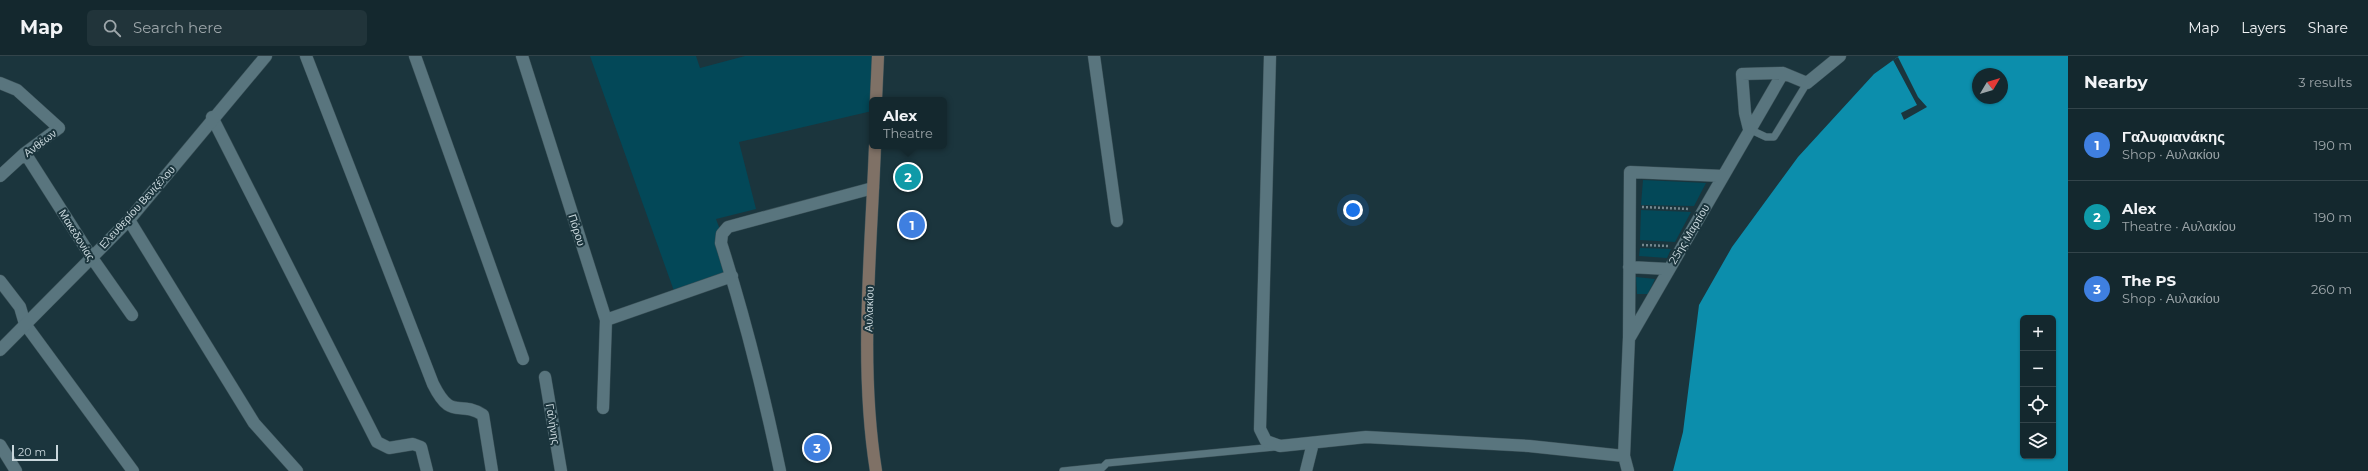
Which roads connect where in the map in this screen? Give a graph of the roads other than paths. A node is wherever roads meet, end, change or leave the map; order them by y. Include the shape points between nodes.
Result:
1 (266, 56) edge
2 (306, 56) edge
3 (415, 56) edge
4 (522, 56) edge
5 (878, 56) edge
6 (1094, 56) edge
7 (1270, 56) edge
8 (1840, 56) edge
9 (1783, 73) junction
10 (0, 83) edge
11 (1807, 83) junction
12 (876, 97) edge
13 (212, 118) junction
14 (1749, 129) junction
15 (875, 149) edge
16 (25, 152) junction
17 (0, 176) edge
18 (1723, 176) junction
19 (873, 188) junction
20 (128, 220) junction
21 (1117, 221) dead end
22 (92, 258) junction
23 (1629, 267) junction
24 (1668, 269) junction
25 (732, 276) junction
26 (0, 280) edge
27 (132, 314) dead end
28 (606, 320) junction
29 (25, 324) junction
30 (1629, 337) junction
31 (0, 350) edge
32 (524, 359) dead end
33 (545, 377) dead end
34 (603, 408) dead end
35 (1313, 443) junction
36 (0, 445) edge
37 (1280, 446) junction
38 (1624, 456) junction
39 (1100, 469) edge
40 (16, 471) edge
41 (133, 471) edge
42 (297, 471) edge
43 (427, 471) edge
44 (492, 471) edge
45 (561, 471) edge
46 (780, 471) edge
47 (876, 471) edge
48 (1063, 471) edge
49 (1306, 471) edge
50 (1628, 471) edge

1 - 13 street, Ελευθερίου Βενιζέλου
2 - 44 street via 433,384 441,399 454,409 474,409 483,415
3 - 32 street
4 - 28 street, Πόρου
5 - 12 main road
6 - 21 street
7 - 37 street via 1260,429 1266,441
8 - 11 street
9 - 11 street
9 - 14 street, 25ης Μαρτίου
9 - 14 street via 1742,74
10 - 16 street, Ανθέων via 17,90 59,128
11 - 14 lane via 1774,137 1766,137
13 - 20 street, Ελευθερίου Βενιζέλου
13 - 43 street via 377,442 389,448 413,444 421,447
14 - 18 street, 25ης Μαρτίου
15 - 19 main road, Αυλακίου
16 - 17 street, Ανθέων
16 - 22 street, Μακεδονίας
18 - 23 street via 1630,172
18 - 24 street, 25ης Μαρτίου
19 - 25 street via 728,227 722,234 721,243
19 - 47 main road, Αυλακίου via 867,362 868,406
20 - 22 street, Ελευθερίου Βενιζέλου
20 - 42 street via 254,423
22 - 27 street, Μακεδονίας
22 - 29 street, Ελευθερίου Βενιζέλου
23 - 24 street
23 - 30 street
24 - 30 street, 25ης Μαρτίου
25 - 28 street
25 - 46 street via 760,378
26 - 29 street via 20,307
28 - 34 street, Πόρου
29 - 31 street, Ελευθερίου Βενιζέλου
29 - 41 street
30 - 38 street, 25ης Μαρτίου
33 - 45 street, Γαλήνης
35 - 37 street
35 - 38 street via 1366,437 1530,446
35 - 49 street
36 - 40 street
37 - 39 lane via 1107,463
38 - 50 street, 25ης Μαρτίου
39 - 48 lane

